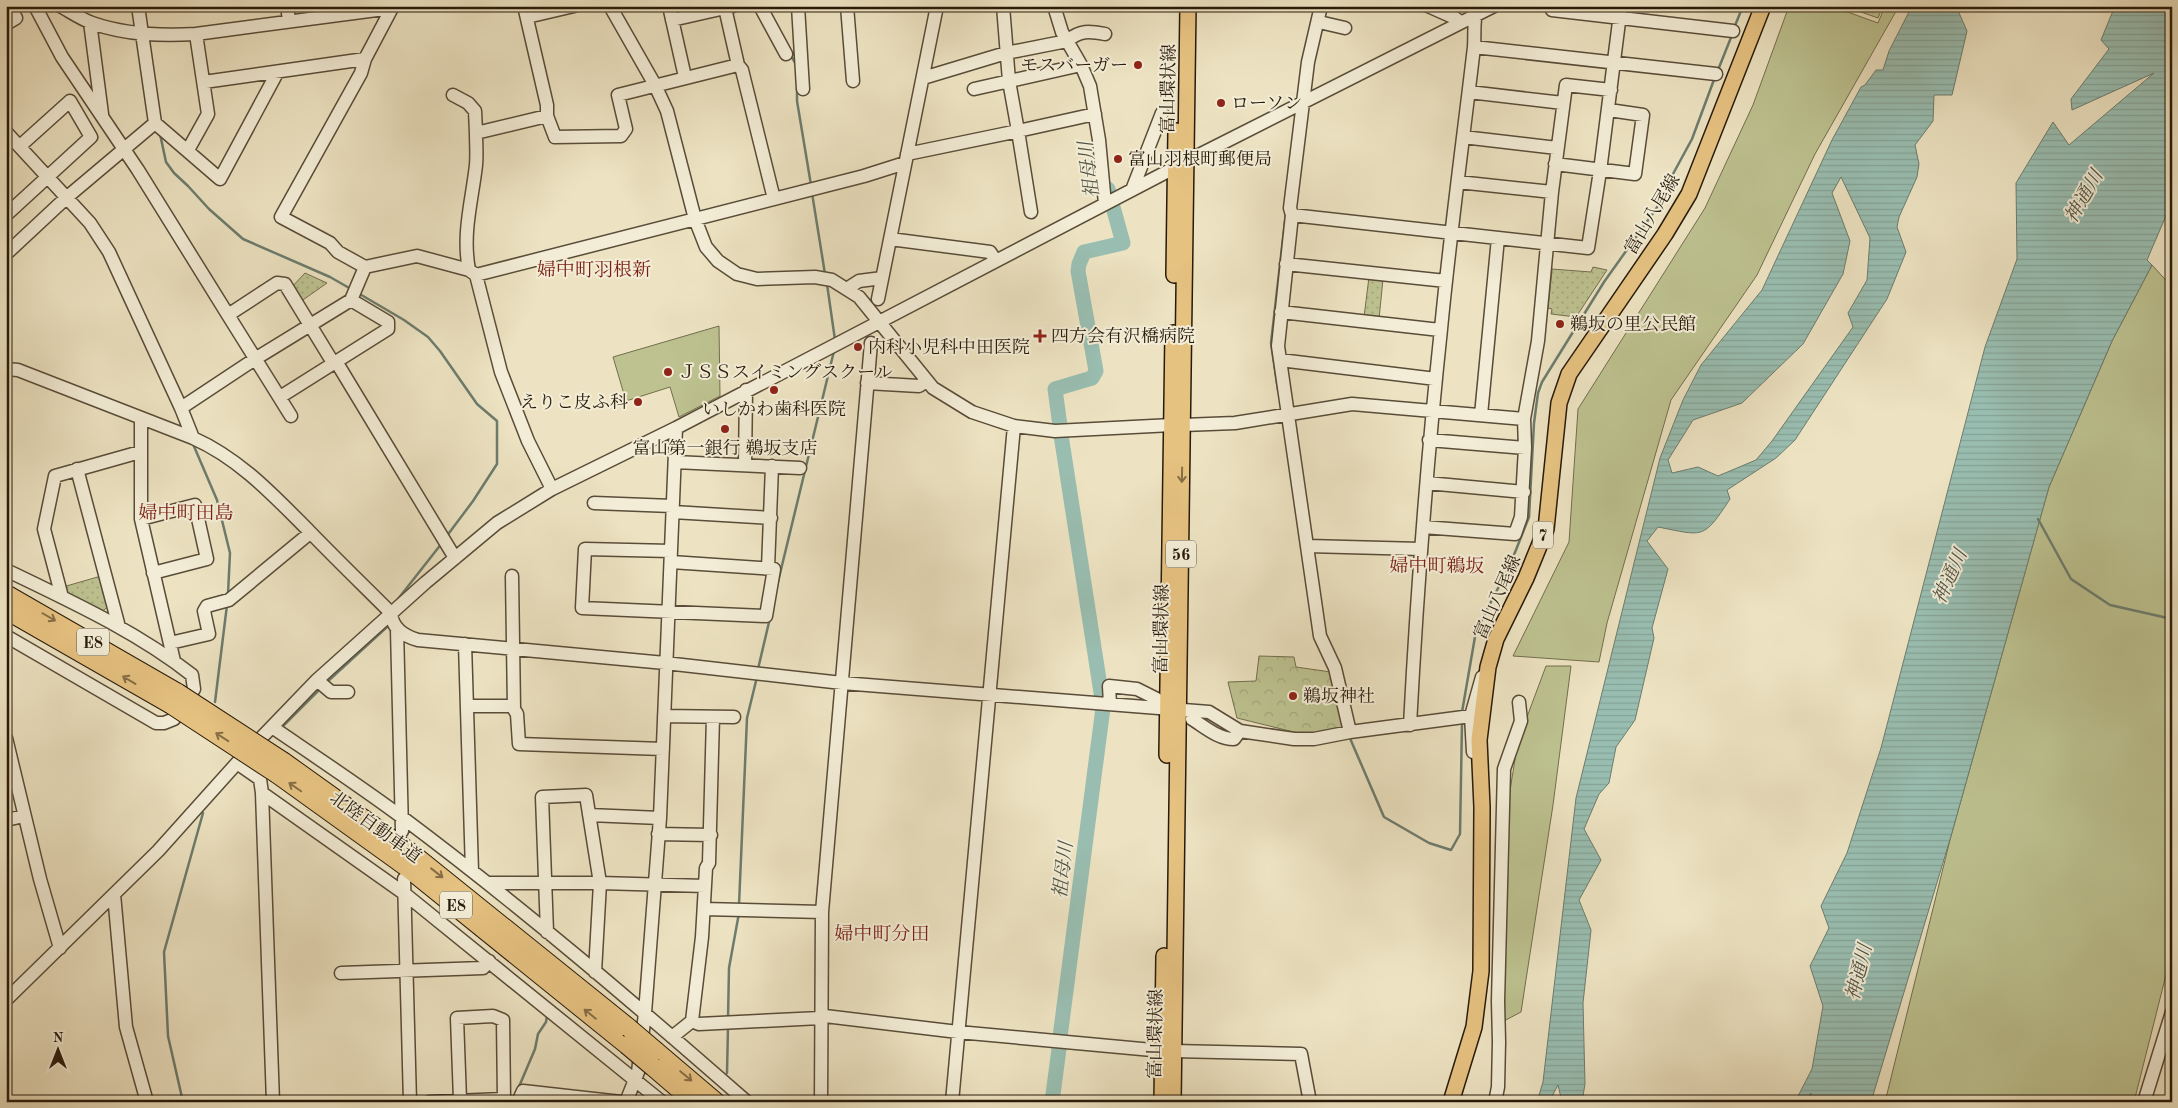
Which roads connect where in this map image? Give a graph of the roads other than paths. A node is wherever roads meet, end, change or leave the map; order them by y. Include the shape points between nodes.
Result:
1 (9, 6) edge
2 (35, 6) edge
3 (60, 6) edge
4 (138, 6) edge
5 (287, 6) edge
6 (574, 6) edge
7 (610, 6) edge
8 (669, 6) edge
9 (760, 6) edge
10 (798, 6) edge
11 (847, 6) edge
12 (937, 6) edge
13 (1003, 6) edge
14 (1054, 6) edge
15 (1178, 6) edge
16 (1188, 6) edge
17 (1321, 6) edge
18 (1428, 6) edge
19 (1494, 6) edge
20 (1552, 6) edge
21 (1763, 6) edge
22 (392, 7) edge
23 (727, 7) edge
24 (1476, 11) edge
25 (526, 12) edge
26 (1620, 12) edge
27 (289, 20) junction
28 (672, 20) junction
29 (90, 22) junction
30 (1319, 22) junction
31 (1460, 22) junction
32 (6, 24) edge
33 (1345, 28) dead end
34 (1733, 31) dead end
35 (142, 34) junction
36 (196, 34) junction
37 (1105, 34) dead end
38 (1067, 40) junction
39 (1474, 47) junction
40 (1006, 53) junction
41 (786, 54) dead end
42 (365, 59) junction
43 (1615, 62) junction
44 (738, 65) junction
45 (1082, 66) junction
46 (277, 73) junction
47 (1716, 74) dead end
48 (685, 77) junction
49 (923, 78) junction
50 (853, 81) dead end
51 (1009, 81) junction
52 (204, 82) junction
53 (655, 85) junction
54 (803, 89) dead end
55 (974, 89) dead end
56 (1611, 90) junction
57 (1469, 92) junction
58 (453, 95) dead end
59 (1302, 103) junction
60 (1563, 103) junction
61 (1608, 110) junction
62 (1162, 113) dead end
63 (1095, 114) junction
64 (547, 116) junction
65 (103, 117) junction
66 (155, 122) junction
67 (1018, 131) junction
68 (6, 132) edge
69 (476, 133) junction
70 (1464, 137) junction
71 (20, 146) junction
72 (123, 148) junction
73 (1557, 148) junction
74 (188, 150) junction
75 (906, 159) junction
76 (1555, 164) junction
77 (1180, 165) junction
78 (1600, 170) junction
79 (47, 176) junction
80 (1458, 182) junction
81 (1132, 190) junction
82 (1552, 192) junction
83 (66, 198) junction
84 (774, 199) junction
85 (1105, 204) junction
86 (9, 208) edge
87 (1031, 212) dead end
88 (1292, 215) junction
89 (696, 219) junction
90 (1452, 233) junction
91 (890, 238) junction
92 (1498, 238) junction
93 (1547, 244) junction
94 (6, 254) edge
95 (996, 261) junction
96 (1286, 264) junction
97 (365, 267) junction
98 (473, 273) junction
99 (882, 278) junction
100 (1446, 281) junction
101 (848, 288) junction
102 (350, 300) junction
103 (878, 300) dead end
104 (1281, 312) junction
105 (228, 314) junction
106 (877, 321) junction
107 (310, 325) junction
108 (1440, 330) junction
109 (871, 343) dead end
110 (255, 359) junction
111 (1280, 360) junction
112 (337, 362) junction
113 (6, 368) edge
114 (1436, 379) junction
115 (927, 381) junction
116 (867, 383) junction
117 (746, 390) junction
118 (280, 397) junction
119 (181, 408) junction
120 (1432, 410) junction
121 (1289, 414) junction
122 (1481, 414) junction
123 (291, 416) dead end
124 (141, 419) junction
125 (1524, 419) junction
126 (1177, 425) junction
127 (1014, 426) junction
128 (676, 428) junction
129 (193, 438) junction
130 (1429, 440) junction
131 (1525, 448) junction
132 (140, 452) junction
133 (675, 462) junction
134 (745, 464) junction
135 (772, 466) junction
136 (800, 468) dead end
137 (77, 469) junction
138 (1426, 483) junction
139 (552, 489) junction
140 (1524, 492) junction
141 (594, 503) dead end
142 (673, 509) junction
143 (771, 518) junction
144 (141, 519) junction
145 (1423, 527) junction
146 (310, 533) junction
147 (1308, 546) junction
148 (1420, 549) junction
149 (671, 557) junction
150 (455, 558) junction
151 (768, 568) junction
152 (6, 570) edge
153 (153, 573) junction
154 (512, 576) dead end
155 (6, 594) edge
156 (62, 597) junction
157 (6, 610) edge
158 (669, 610) junction
159 (391, 613) junction
160 (119, 627) junction
161 (397, 630) junction
162 (6, 636) edge
163 (1496, 639) junction
164 (170, 643) junction
165 (465, 644) junction
166 (514, 649) junction
167 (174, 661) junction
168 (665, 663) junction
169 (317, 680) junction
170 (842, 683) junction
171 (348, 692) dead end
172 (989, 695) junction
173 (174, 699) junction
174 (1519, 702) dead end
175 (1110, 704) junction
176 (468, 706) junction
177 (1168, 706) junction
178 (514, 709) junction
179 (664, 716) junction
180 (1471, 716) junction
181 (714, 717) junction
182 (734, 717) dead end
183 (1192, 719) dead end
184 (1410, 725) junction
185 (272, 727) junction
186 (1240, 731) junction
187 (1348, 732) junction
188 (6, 738) edge
189 (663, 749) junction
190 (237, 763) junction
191 (262, 793) junction
192 (1482, 807) junction
193 (590, 815) junction
194 (24, 816) junction
195 (401, 816) junction
196 (660, 818) junction
197 (6, 820) edge
198 (402, 831) dead end
199 (658, 834) junction
200 (711, 835) junction
201 (472, 871) junction
202 (404, 879) dead end
203 (544, 882) junction
204 (488, 883) junction
205 (600, 883) junction
206 (654, 884) junction
207 (705, 886) junction
208 (114, 894) junction
209 (405, 894) junction
210 (704, 909) junction
211 (822, 912) junction
212 (547, 932) junction
213 (60, 948) junction
214 (489, 961) junction
215 (407, 971) junction
216 (595, 972) junction
217 (341, 973) dead end
218 (6, 1000) edge
219 (2172, 1012) edge
220 (645, 1013) junction
221 (820, 1018) junction
222 (692, 1021) junction
223 (958, 1032) junction
224 (672, 1037) junction
225 (1168, 1051) junction
226 (655, 1059) junction
227 (635, 1078) junction
228 (460, 1100) junction
229 (147, 1102) edge
230 (273, 1102) edge
231 (410, 1102) edge
232 (429, 1102) edge
233 (518, 1102) edge
234 (621, 1102) edge
235 (626, 1102) edge
236 (662, 1102) edge
237 (694, 1102) edge
238 (716, 1102) edge
239 (747, 1102) edge
240 (821, 1102) edge
241 (952, 1102) edge
242 (1162, 1102) edge
243 (1173, 1102) edge
244 (1310, 1102) edge
245 (1451, 1102) edge
246 (1495, 1102) edge
247 (2144, 1102) edge

1 - 32 street via 16,18
2 - 65 street via 62,57
3 - 29 street
4 - 35 street
5 - 27 street
6 - 25 street
7 - 53 street
8 - 28 street
9 - 41 street
10 - 54 street
11 - 50 street
12 - 49 street
13 - 40 street
14 - 38 street
15 - 77 main road, 富山環状線 / 56
16 - 77 main road, 富山環状線 / 56
17 - 30 street
18 - 31 street
19 - 24 street
20 - 26 street via 1552,10
21 - 163 main road, 富山八尾線 / 7 via 1688,194 1666,234 1569,374 1559,403 1546,529
22 - 27 street
22 - 42 street
23 - 28 street
23 - 44 street
24 - 31 street
24 - 39 street
25 - 64 street
26 - 34 street
26 - 43 street
27 - 36 street
28 - 48 street
29 - 35 street
29 - 65 street
30 - 33 street
30 - 59 street via 1308,62
31 - 59 street
35 - 36 street
35 - 66 street
36 - 52 street
37 - 38 street via 1088,30
38 - 40 street
38 - 45 street
39 - 43 street
39 - 57 street
40 - 49 street
40 - 51 street
42 - 46 street
42 - 97 street via 361,73 281,217
43 - 47 street
43 - 56 street
44 - 48 street
44 - 84 street via 742,70
45 - 51 street
45 - 63 street
46 - 52 street
46 - 74 street via 220,179
48 - 53 street
49 - 75 street
51 - 55 street
51 - 67 street
52 - 74 street via 208,114
53 - 64 street via 618,95 626,129 621,136 555,137
53 - 89 street via 667,111
56 - 60 street via 1566,85
56 - 61 street
57 - 60 street
57 - 70 street
58 - 69 street via 468,102 476,111
59 - 77 street
59 - 88 street via 1290,208
60 - 73 street
61 - 78 street
61 - 78 street via 1643,114 1635,174
62 - 81 street
63 - 67 street
63 - 85 street
64 - 69 street
65 - 72 street
66 - 72 street via 132,144
66 - 74 street
67 - 75 street
67 - 87 street
68 - 71 street
69 - 98 street via 476,163 466,228 466,252
70 - 73 street
70 - 80 street
71 - 79 street
71 - 79 street via 70,102 91,137
72 - 83 street
72 - 105 street
73 - 76 street
75 - 84 street via 864,176
75 - 91 street
76 - 78 street
76 - 82 street
77 - 81 street
77 - 126 main road, 富山環状線 / 56
78 - 93 street via 1588,248
79 - 83 street
79 - 86 street
80 - 82 street
80 - 90 street
81 - 85 street
82 - 93 street
83 - 94 street
83 - 119 street via 90,223 109,252
84 - 89 street
85 - 95 street
88 - 90 street
88 - 96 street
89 - 98 street
89 - 101 street via 706,247 718,261 738,274 757,279 815,277 832,280
90 - 92 street
90 - 100 street
91 - 95 street via 990,252
91 - 99 street
92 - 93 street
92 - 122 street
93 - 125 street via 1538,341
95 - 106 street
96 - 100 street
96 - 104 street
97 - 98 street via 417,256
97 - 102 street
98 - 139 street via 501,372 528,441
99 - 101 street via 858,281
99 - 103 street
100 - 108 street
101 - 106 street
102 - 107 street
102 - 112 street via 388,322 388,329
104 - 108 street
104 - 111 street via 1278,331
105 - 107 street via 277,283 285,284
105 - 110 street
106 - 115 street
106 - 117 street
107 - 110 street
107 - 112 street via 332,361
108 - 114 street
109 - 116 street
110 - 118 street
110 - 119 street
111 - 114 street
111 - 121 street
112 - 118 street
112 - 150 street
113 - 124 street via 27,373
114 - 120 street
115 - 116 street via 919,386
115 - 127 street via 972,412
116 - 170 street
117 - 128 street
117 - 134 street
118 - 123 street
119 - 129 street
120 - 121 street via 1352,404
120 - 122 street
120 - 130 street
121 - 126 street via 1235,423
121 - 147 street
122 - 125 street
124 - 129 street
124 - 132 street
125 - 131 street
126 - 127 street via 1055,431
126 - 177 main road, 富山環状線 / 56
127 - 172 street
128 - 133 street
128 - 139 street
129 - 146 street via 234,460
130 - 131 street
130 - 138 street
131 - 140 street
132 - 137 street
132 - 144 street
133 - 134 street
133 - 142 street
134 - 135 street
135 - 136 street
135 - 143 street
137 - 156 street via 55,476 44,529
137 - 160 street
138 - 140 street
138 - 145 street
139 - 150 street via 497,523
140 - 145 street via 1515,534
141 - 142 street
142 - 143 street
142 - 149 street
143 - 151 street
144 - 153 street
144 - 153 street via 195,506 207,559
145 - 148 street
146 - 159 street
146 - 164 street via 229,600 207,606 204,611 209,634
147 - 148 street
147 - 187 street via 1320,636 1335,668
148 - 184 street
149 - 151 street
149 - 158 street
149 - 158 street via 585,549 582,608
150 - 159 street
151 - 158 street via 774,569 766,616
152 - 156 street
153 - 164 street
154 - 166 street
155 -> 173 highway, 北陸自動車道 / E8
156 - 160 street
173 -> 157 highway, 北陸自動車道 / E8
158 - 168 street
159 - 161 street via 391,622
159 - 169 street
160 - 167 street
161 - 165 street via 418,640
161 - 195 street
162 - 167 street via 156,723 174,719 194,689 192,675
163 - 180 street
163 - 192 main road, 富山八尾線 / 7 via 1488,667 1479,740
164 - 167 street
165 - 166 street
165 - 176 street
166 - 168 street
166 - 178 street
168 - 170 street
168 - 179 street
169 - 171 street via 331,692
169 - 185 street
170 - 172 street
170 - 211 street
172 - 175 street
172 - 223 street
173 - 226 highway, 北陸自動車道 / E8, bridge via 414,855
174 - 246 street via 1521,721 1504,769 1498,1087
175 - 177 street
175 - 177 street via 1109,686 1137,689
176 - 178 street via 512,706
176 - 201 street
177 - 186 street via 1209,712
177 - 225 main road, 富山環状線 / 56
178 - 189 street via 519,744
179 - 181 street
179 - 189 street
180 - 184 street
180 - 192 street via 1476,785
181 - 182 street
181 - 200 street
183 - 186 street via 1228,739 1234,739
184 - 187 street
185 - 190 street
185 - 195 street
186 - 187 street via 1314,740
188 - 194 street
189 - 196 street
190 - 191 street via 260,779
190 - 208 street via 158,851
191 - 209 street
191 - 230 street
192 - 245 main road, 富山八尾線 / 7 via 1481,971 1474,1027
193 - 196 street
193 - 203 street via 586,795 542,796
193 - 205 street
194 - 197 street
194 - 213 street
195 - 198 street
195 - 201 street
196 - 199 street
199 - 200 street
199 - 206 street
200 - 207 street
201 - 204 street
202 - 209 street
203 - 204 street
203 - 205 street
203 - 212 street
204 - 212 street
205 - 206 street
205 - 216 street
206 - 207 street
206 - 220 street
207 - 210 street
208 - 213 street
208 - 229 street via 126,1027
209 - 214 street
209 - 215 street
210 - 211 street
210 - 222 street
211 - 221 street
212 - 216 street
213 - 218 street
214 - 215 street via 483,968
214 - 227 street
215 - 217 street
215 - 231 street
216 - 220 street
219 - 247 street
220 - 224 street
220 - 227 street
221 - 222 street via 699,1024
221 - 223 street
221 - 240 street
222 - 224 street
223 - 225 street
223 - 241 street
224 - 239 street
225 - 242 main road, 富山環状線 / 56
225 - 243 main road, 富山環状線 / 56
225 - 244 street via 1301,1054
226 - 237 highway, 北陸自動車道 / E8
226 -> 238 highway, 北陸自動車道 / E8
227 - 235 street
227 - 236 street
228 - 228 street via 504,1099 503,1020 493,1016 458,1018
228 - 232 street
233 - 234 street via 523,1091

